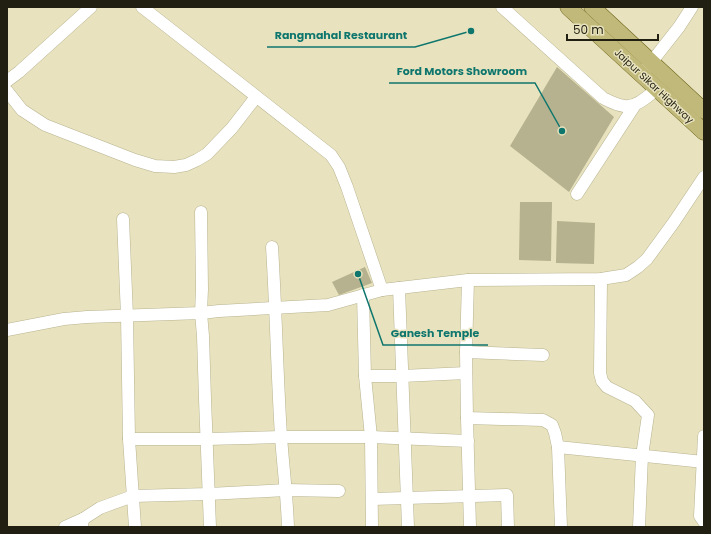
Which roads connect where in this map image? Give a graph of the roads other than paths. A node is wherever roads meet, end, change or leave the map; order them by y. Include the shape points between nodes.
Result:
1 (90, 7) edge
2 (142, 7) edge
3 (502, 7) edge
4 (568, 7) edge
5 (592, 7) edge
6 (692, 7) edge
7 (647, 68) junction
8 (7, 81) edge
9 (657, 89) junction
10 (7, 91) edge
11 (256, 97) junction
12 (635, 105) junction
13 (704, 111) edge
14 (704, 132) edge
15 (704, 177) edge
16 (576, 194) dead end
17 (201, 212) dead end
18 (123, 219) dead end
19 (272, 247) dead end
20 (601, 279) junction
21 (468, 280) junction
22 (399, 288) junction
23 (382, 290) junction
24 (363, 295) junction
25 (276, 308) junction
26 (201, 313) junction
27 (127, 316) junction
28 (7, 330) edge
29 (466, 352) junction
30 (544, 355) dead end
31 (466, 373) junction
32 (365, 376) junction
33 (402, 376) junction
34 (467, 418) junction
35 (704, 436) edge
36 (281, 437) junction
37 (371, 437) junction
38 (129, 439) junction
39 (207, 439) junction
40 (405, 439) junction
41 (468, 441) junction
42 (558, 447) junction
43 (642, 456) junction
44 (703, 462) edge
45 (286, 490) junction
46 (340, 491) dead end
47 (209, 494) junction
48 (133, 496) junction
49 (469, 496) junction
50 (407, 498) junction
51 (372, 499) junction
52 (704, 522) edge
53 (83, 523) edge
54 (65, 527) edge
55 (135, 527) edge
56 (210, 527) edge
57 (288, 527) edge
58 (372, 527) edge
59 (408, 527) edge
60 (470, 527) edge
61 (508, 527) edge
62 (561, 527) edge
63 (639, 527) edge

1 - 8 street
2 - 11 street
3 - 12 street via 603,98 625,107
4 - 7 main road, Jaipur Sikar Highway
5 - 7 main road, Jaipur Sikar Highway
6 - 7 street
7 - 9 main road, Jaipur Sikar Highway
7 - 13 main road, Jaipur Sikar Highway
9 - 12 street
9 - 14 main road, Jaipur Sikar Highway
10 - 11 street via 22,110 45,125 135,160 155,166 174,167 186,165 207,154 232,128
11 - 23 street via 331,155 348,188
12 - 16 street
15 - 20 street via 647,259 626,274
17 - 26 street
18 - 27 street
19 - 25 street
20 - 21 street
20 - 43 street via 602,381 607,387 636,401 648,415
21 - 22 street
21 - 29 street
22 - 23 street
22 - 33 street
23 - 24 street
24 - 25 street via 328,305
24 - 32 street
25 - 26 street
25 - 36 street
26 - 27 street
26 - 39 street
27 - 28 street via 64,319
27 - 38 street
29 - 30 street
29 - 31 street
31 - 33 street
31 - 34 street
32 - 33 street
32 - 37 street
33 - 40 street
34 - 41 street
34 - 42 street via 543,420 552,425
35 - 44 street
36 - 37 street
36 - 39 street
36 - 45 street
37 - 40 street
37 - 51 street
38 - 39 street
38 - 48 street
39 - 47 street
40 - 41 street
40 - 50 street
41 - 49 street
42 - 43 street
42 - 62 street
43 - 44 street
43 - 63 street
44 - 52 street via 700,516
45 - 46 street
45 - 47 street
45 - 57 street
47 - 48 street
47 - 56 street
48 - 53 street via 100,508
48 - 55 street
49 - 50 street
49 - 60 street
49 - 61 street via 507,495
50 - 51 street
50 - 59 street
51 - 58 street
53 - 54 street

